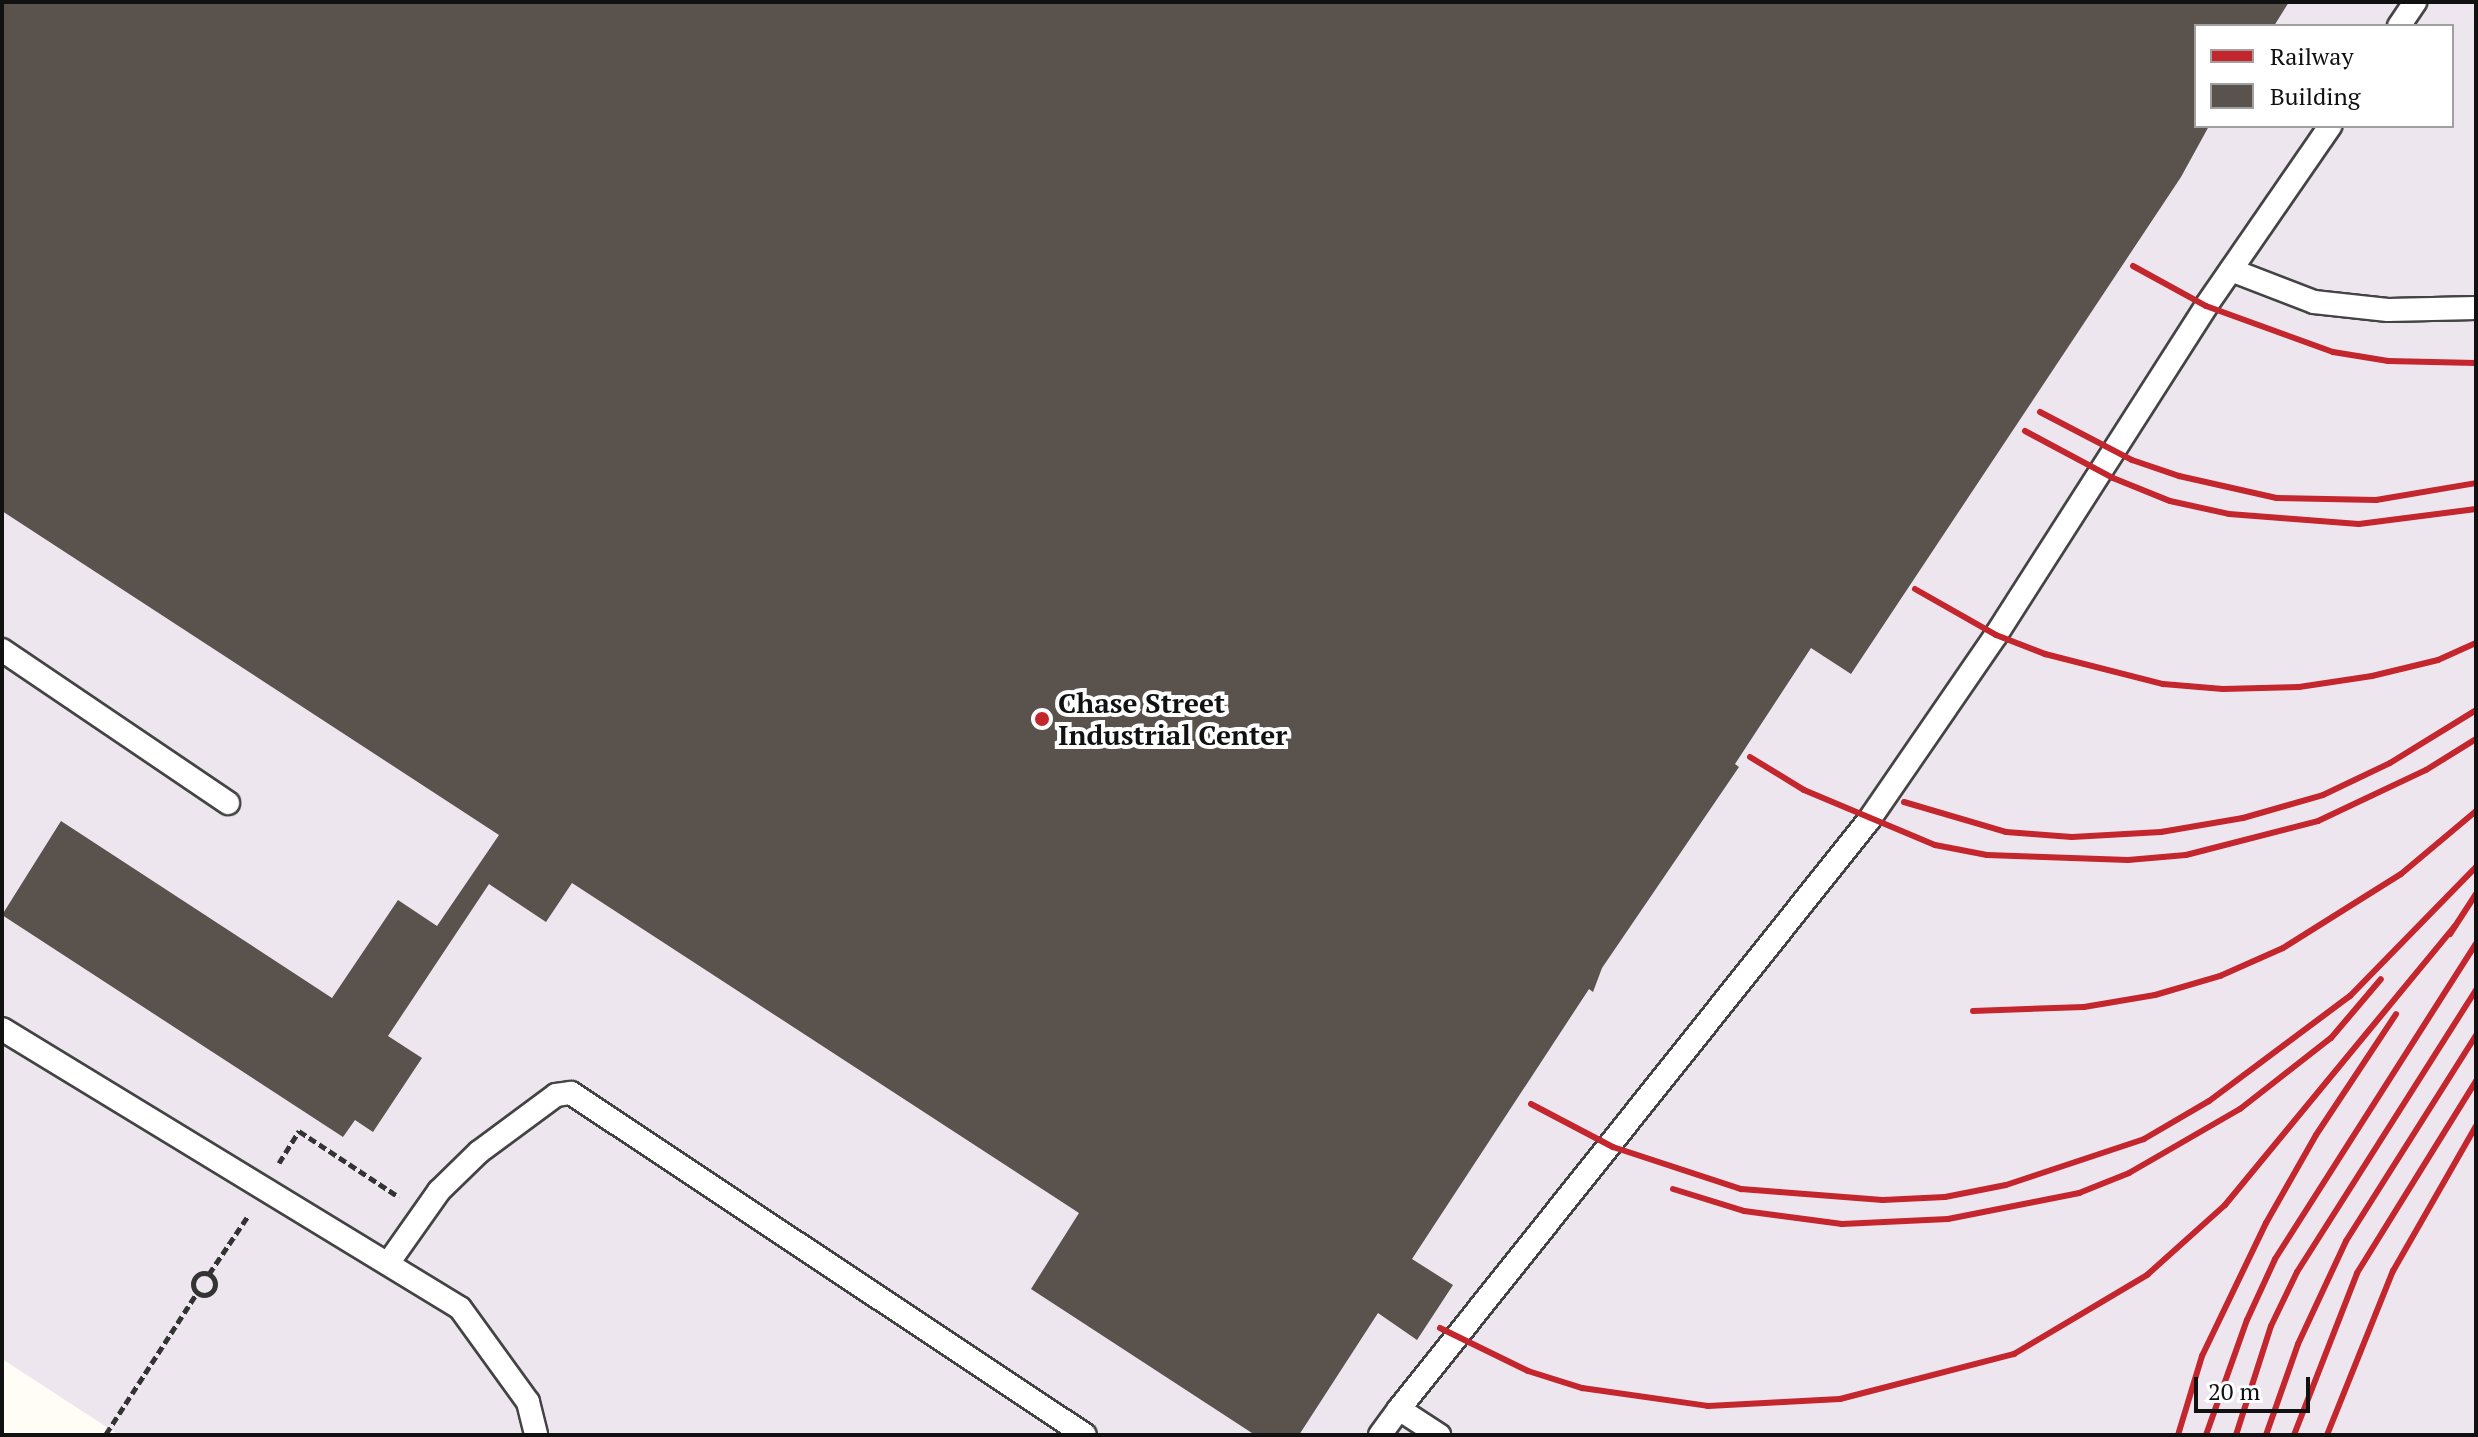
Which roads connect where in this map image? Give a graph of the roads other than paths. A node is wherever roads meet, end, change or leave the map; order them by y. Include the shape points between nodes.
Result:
1 (2415, 2) edge
2 (2400, 24) edge
3 (2329, 128) edge
4 (2231, 270) junction
5 (2476, 308) edge
6 (2, 650) edge
7 (228, 803) dead end
8 (2, 1029) edge
9 (389, 1262) junction
10 (1399, 1409) junction
11 (536, 1435) edge
12 (1085, 1435) edge
13 (1380, 1435) edge
14 (1439, 1435) edge

1 - 2 lane
3 - 4 lane
4 - 5 lane via 2314,302 2388,310
4 - 10 lane via 1996,635 1869,820
6 - 7 lane
8 - 9 lane
9 - 11 lane via 460,1308 528,1402
9 - 12 lane via 423,1213 479,1152 556,1095 571,1093
10 - 13 lane
10 - 14 lane

